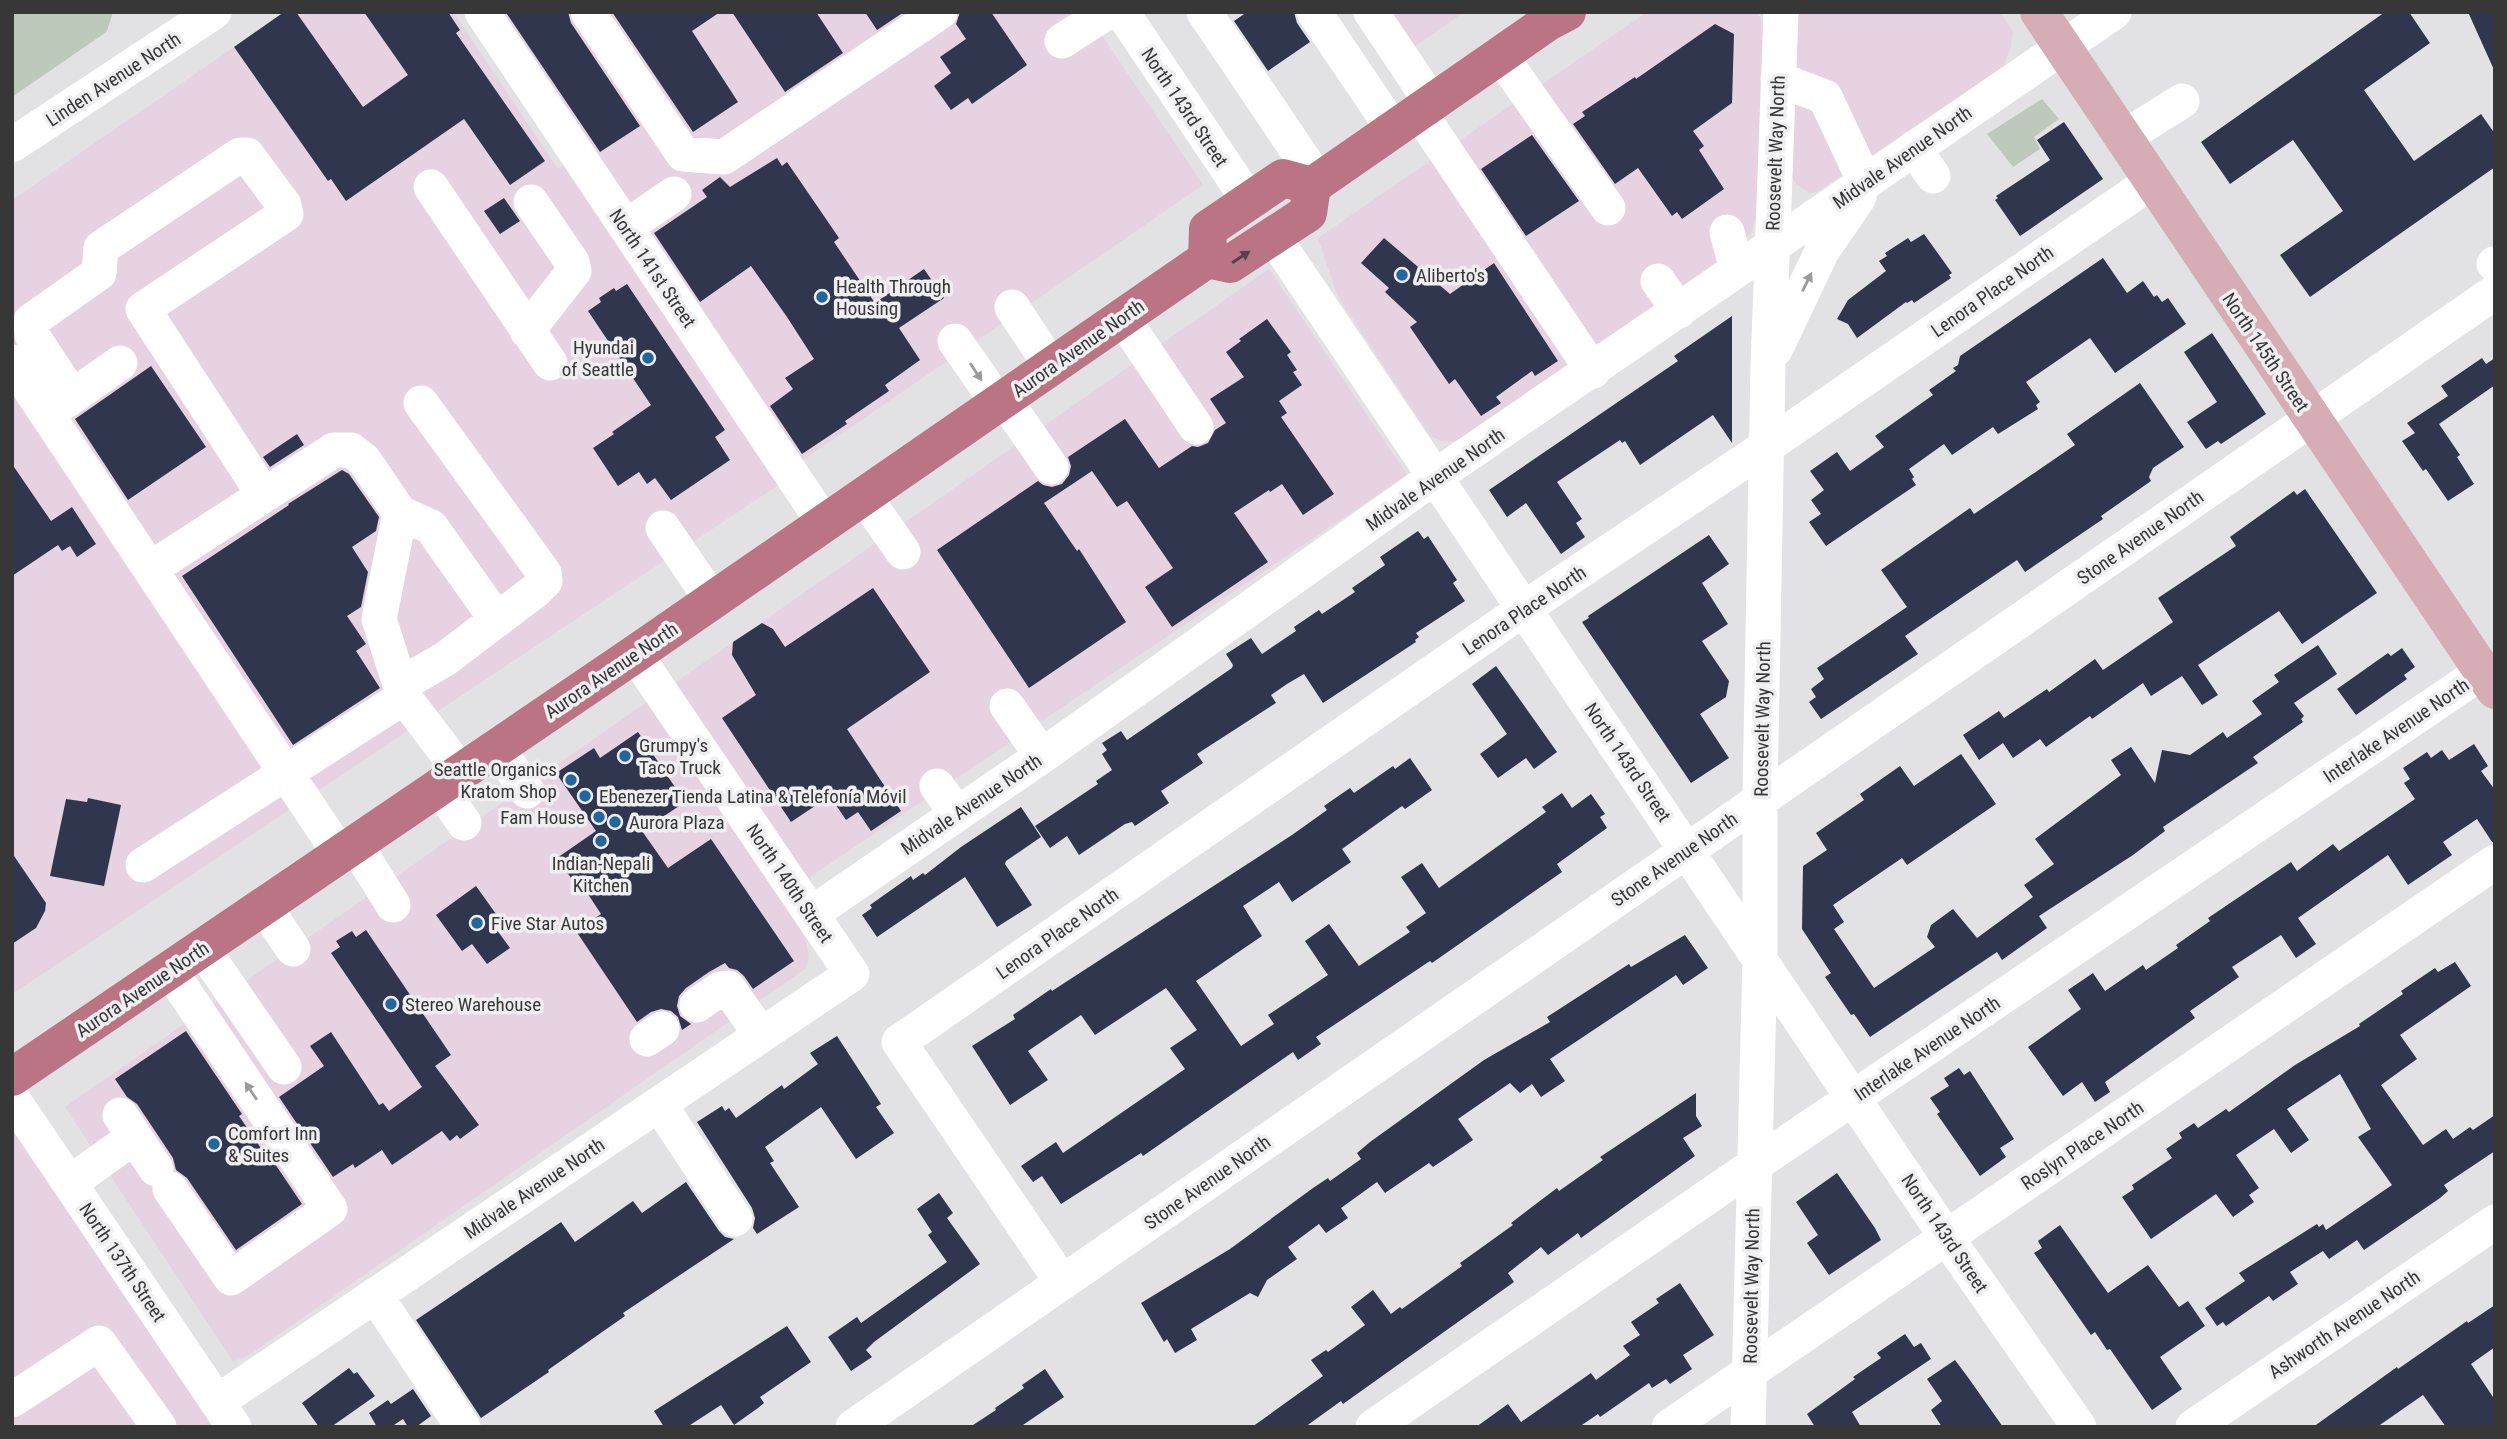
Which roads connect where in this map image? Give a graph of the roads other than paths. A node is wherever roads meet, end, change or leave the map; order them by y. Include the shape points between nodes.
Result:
1 (214, 12) edge
2 (482, 12) edge
3 (588, 12) edge
4 (940, 12) edge
5 (1204, 12) edge
6 (1214, 12) edge
7 (1305, 12) edge
8 (1314, 12) edge
9 (1371, 12) edge
10 (1781, 12) edge
11 (2039, 12) edge
12 (2113, 12) edge
13 (1556, 14) edge
14 (1128, 16) edge
15 (1338, 28) edge
16 (1062, 41) dead end
17 (2062, 47) junction
18 (1381, 50) junction
19 (1500, 55) junction
20 (1778, 79) junction
21 (1254, 86) junction
22 (2182, 101) dead end
23 (1414, 115) junction
24 (2123, 138) junction
25 (12, 145) edge
26 (1871, 178) junction
27 (2151, 182) junction
28 (1315, 183) junction
29 (430, 187) dead end
30 (674, 194) dead end
31 (1249, 201) junction
32 (531, 202) dead end
33 (1608, 208) dead end
34 (626, 227) junction
35 (1727, 232) dead end
36 (1273, 236) junction
37 (1772, 247) junction
38 (1207, 259) junction
39 (1737, 270) junction
40 (1658, 281) dead end
41 (2495, 292) edge
42 (1012, 307) dead end
43 (1679, 311) junction
44 (1122, 317) junction
45 (527, 331) junction
46 (955, 341) dead end
47 (12, 362) edge
48 (120, 363) dead end
49 (550, 363) dead end
50 (1051, 366) junction
51 (1768, 366) junction
52 (1593, 371) junction
53 (1001, 401) junction
54 (421, 402) dead end
55 (59, 405) junction
56 (2312, 418) junction
57 (1196, 428) dead end
58 (1767, 446) junction
59 (1052, 467) dead end
60 (1436, 477) junction
61 (264, 495) junction
62 (864, 496) junction
63 (400, 513) junction
64 (824, 523) junction
65 (663, 528) dead end
66 (903, 552) dead end
67 (150, 569) junction
68 (712, 600) junction
69 (1524, 609) junction
70 (497, 620) junction
71 (635, 654) junction
72 (2489, 681) edge
73 (402, 691) junction
74 (1007, 706) dead end
75 (497, 747) junction
76 (1042, 756) junction
77 (285, 772) junction
78 (450, 779) junction
79 (527, 791) dead end
80 (1760, 800) junction
81 (464, 823) dead end
82 (347, 849) junction
83 (1687, 850) junction
84 (2495, 862) edge
85 (142, 865) dead end
86 (393, 905) dead end
87 (264, 906) junction
88 (811, 914) junction
89 (202, 948) junction
90 (293, 949) dead end
91 (1760, 959) junction
92 (169, 970) junction
93 (852, 974) joint
94 (697, 1005) dead end
95 (761, 1035) junction
96 (284, 1067) dead end
97 (12, 1077) edge
98 (12, 1098) edge
99 (1853, 1098) junction
100 (659, 1104) junction
101 (1754, 1165) junction
102 (70, 1183) junction
103 (735, 1219) dead end
104 (2495, 1222) edge
105 (1947, 1238) junction
106 (1062, 1282) junction
107 (375, 1295) junction
108 (1749, 1372) junction
109 (12, 1400) edge
110 (226, 1414) edge
111 (159, 1427) edge
112 (463, 1427) edge
113 (853, 1427) edge
114 (1373, 1427) edge
115 (1669, 1427) edge
116 (1748, 1427) edge
117 (2079, 1427) edge
118 (2193, 1427) edge

1 - 25 street, Linden Avenue North
2 - 34 street, North 141st Street
3 - 4 street via 682,153 724,157
5 - 21 street
6 - 21 street via 1259,77
7 - 15 street via 1322,38
8 - 15 street
9 - 18 street
10 - 20 street, Roosevelt Way North
11 - 17 main road, North 145th Street
12 - 17 street, Midvale Avenue North
13 - 19 highway
14 - 16 street
14 - 31 street, North 143rd Street
15 - 18 street
15 - 23 street
17 - 24 main road, North 145th Street
17 - 26 street, Midvale Avenue North via 1924,162
18 - 23 street
19 - 23 highway
19 - 33 street
20 - 26 street via 1825,97
20 - 37 street, Roosevelt Way North
21 - 28 street
22 - 24 street
23 - 28 highway
23 - 52 street
24 - 27 main road, North 145th Street
26 - 37 street, Midvale Avenue North
51 -> 26 street via 1822,251
27 - 56 main road, North 145th Street
27 - 58 street, Lenora Place North
28 - 31 highway via 1283,178
28 - 36 highway via 1308,213
29 - 45 street
30 - 34 street
31 - 38 highway via 1208,229
32 - 45 street via 574,271
34 - 64 street, North 141st Street
35 - 39 street
38 -> 36 highway via 1230,264
36 - 60 street, North 143rd Street
37 - 39 street, Midvale Avenue North
37 - 51 street, Roosevelt Way North
38 - 44 highway, Aurora Avenue North
39 - 43 street, Midvale Avenue North
40 - 43 street
41 - 56 street, Stone Avenue North
42 - 50 street
43 - 52 street, Midvale Avenue North
44 - 50 highway, Aurora Avenue North
44 - 57 street
45 - 49 street
46 -> 53 street
47 - 55 street
48 - 55 street
50 - 53 highway, Aurora Avenue North
51 - 58 street, Roosevelt Way North
52 - 60 street, Midvale Avenue North
53 - 59 street
53 - 62 highway, Aurora Avenue North
54 - 70 street via 544,573 545,581 535,591
55 - 61 street via 31,321 99,273 101,248 240,155 247,155 286,214 143,309
55 - 67 street
56 - 72 main road, North 145th Street
56 - 80 street, Stone Avenue North
58 - 69 street, Lenora Place North
58 - 80 street, Roosevelt Way North
60 - 69 street, North 143rd Street
60 - 76 street, Midvale Avenue North
61 - 63 street via 334,450 351,450 364,460
61 - 67 street
62 - 64 highway, Aurora Avenue North
62 - 66 street
63 - 70 street via 432,527
63 - 73 street via 379,619
64 - 68 highway, Aurora Avenue North
65 - 68 street
67 - 77 street
68 - 71 highway, Aurora Avenue North
69 - 83 street, North 143rd Street
69 - 106 street, Lenora Place North via 899,1042
70 - 73 street
71 - 75 highway, Aurora Avenue North
71 - 88 street, North 140th Street
72 - 99 street, Interlake Avenue North
73 - 77 street
73 - 78 street
74 - 76 street
75 - 78 highway, Aurora Avenue North
75 - 79 street
76 - 88 street, Midvale Avenue North via 990,774 947,800
77 - 82 street
77 - 85 street
78 - 81 street
78 - 82 highway, Aurora Avenue North
80 - 83 street, Stone Avenue North
80 - 91 street, Roosevelt Way North
82 - 86 street
82 - 87 highway, Aurora Avenue North
83 - 91 street, North 143rd Street
83 - 106 street, Stone Avenue North
84 - 105 street, Roslyn Place North
87 - 89 highway, Aurora Avenue North
87 - 90 street
88 - 93 street, North 140th Street
89 - 92 highway, Aurora Avenue North
89 - 96 street
91 - 99 street, North 143rd Street
91 - 101 street, Roosevelt Way North
92 - 97 highway, Aurora Avenue North
102 -> 92 street via 127,1126 231,1278 330,1209
93 - 95 street, Midvale Avenue North
94 - 95 street via 728,988
95 - 100 street, Midvale Avenue North
98 - 102 street, North 137th Street
99 - 101 street, Interlake Avenue North
99 - 105 street, North 143rd Street
100 - 103 street
100 - 107 street, Midvale Avenue North
101 - 108 street, Roosevelt Way North
101 - 114 street, Interlake Avenue North
102 - 110 street, North 137th Street
104 - 118 street, Ashworth Avenue North
105 - 108 street, Roslyn Place North
105 - 117 street, North 143rd Street
106 - 113 street, Stone Avenue North
107 - 110 street, Midvale Avenue North
107 - 112 street
108 - 115 street, Roslyn Place North
108 - 116 street, Roosevelt Way North
109 - 111 street via 99,1343

